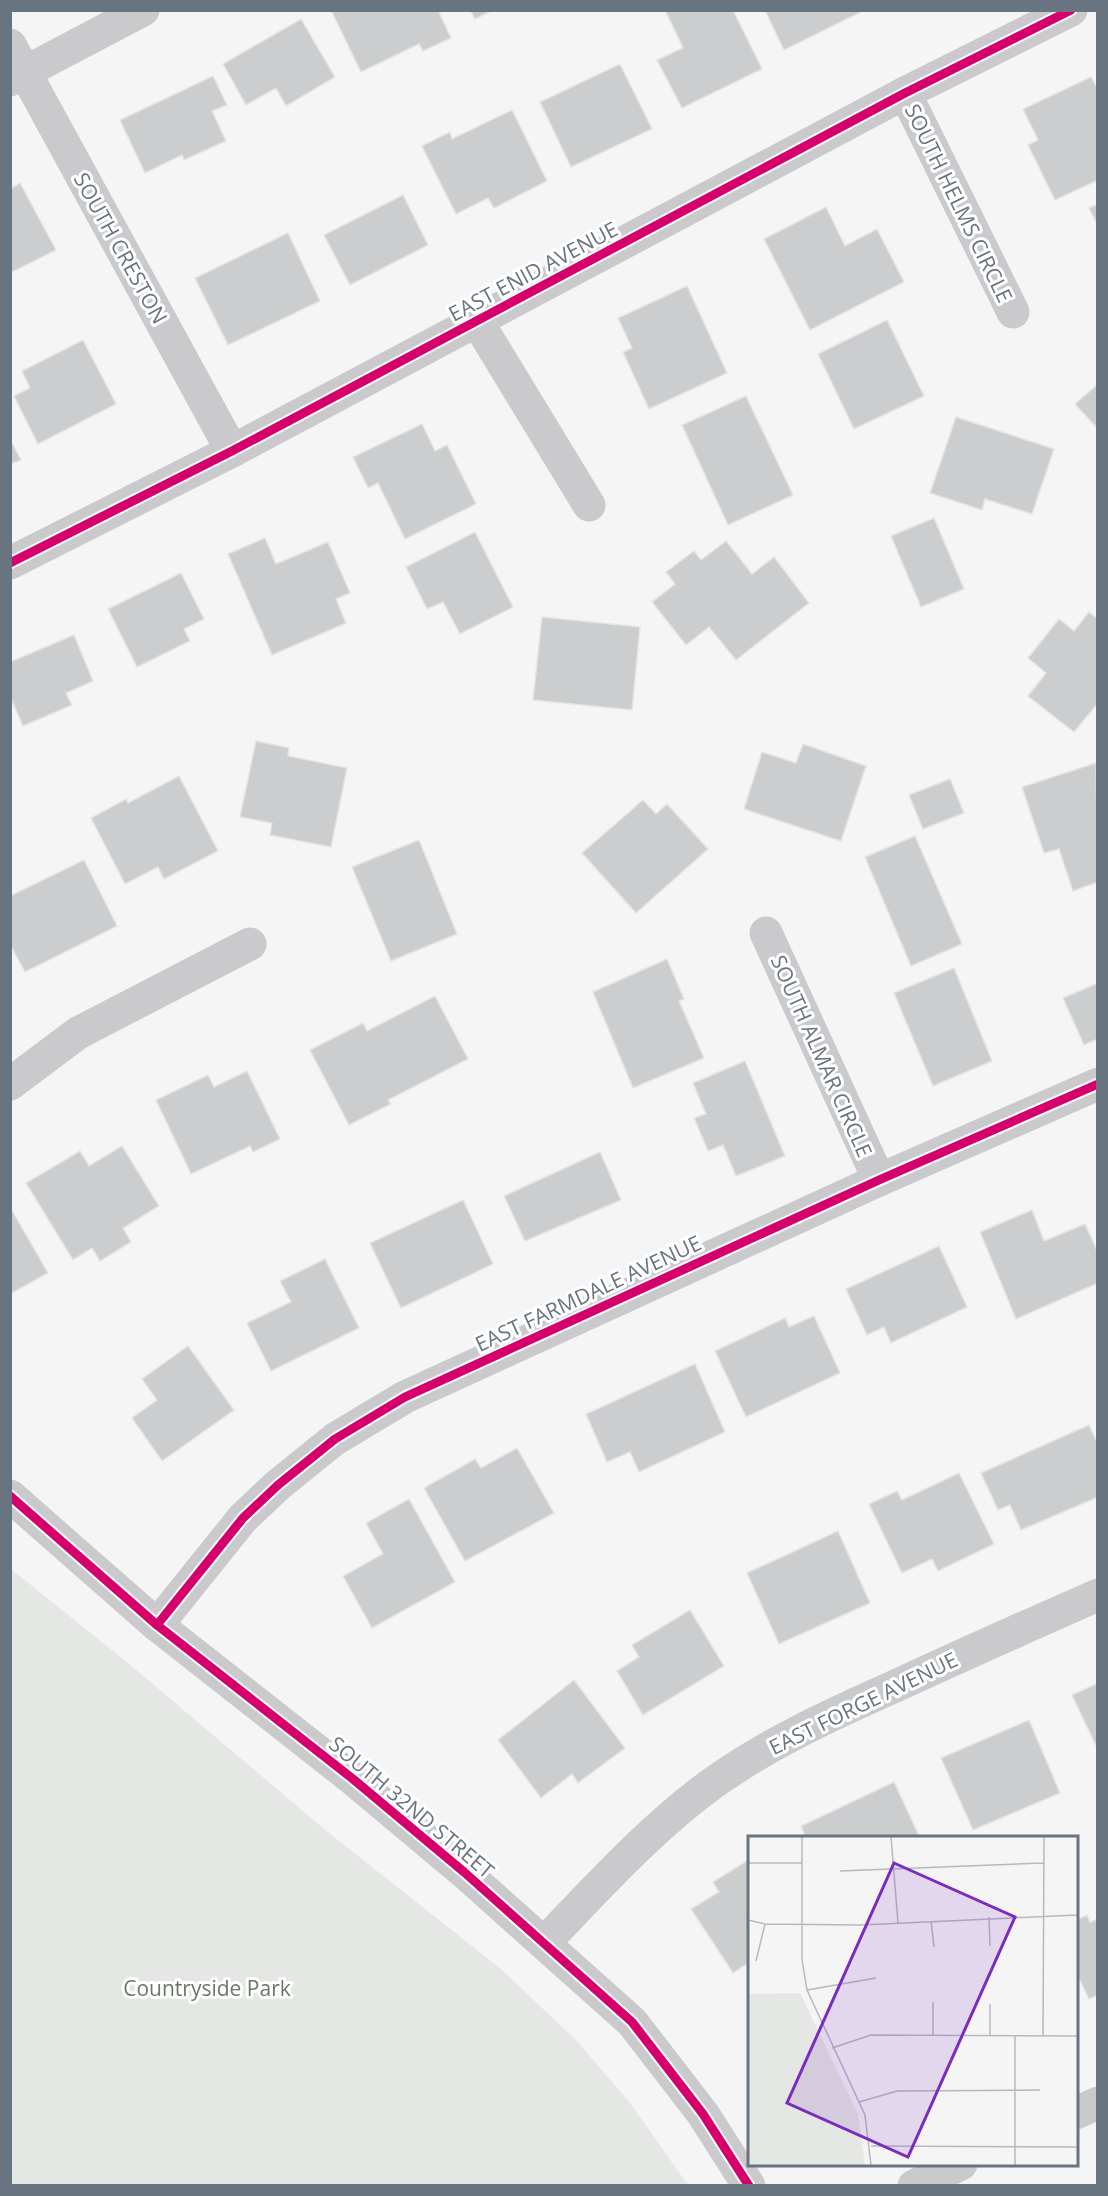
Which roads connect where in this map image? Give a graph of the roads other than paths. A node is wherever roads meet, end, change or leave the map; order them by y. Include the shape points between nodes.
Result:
1 (143, 10) edge
2 (1071, 10) edge
3 (15, 66) edge
4 (905, 93) junction
5 (1013, 312) dead end
6 (477, 321) junction
7 (232, 451) junction
8 (589, 505) dead end
9 (10, 563) edge
10 (766, 933) dead end
11 (250, 944) dead end
12 (10, 1084) edge
13 (1098, 1084) edge
14 (879, 1180) junction
15 (10, 1496) edge
16 (1098, 1595) edge
17 (157, 1625) junction
18 (545, 1942) junction
19 (1098, 2103) edge
20 (1078, 2113) edge
21 (957, 2166) edge
22 (749, 2186) edge
23 (914, 2186) edge

1 - 3 street
2 - 4 street, EAST ENID AVENUE
3 - 7 street, SOUTH CRESTON
4 - 5 street, SOUTH HELMS CIRCLE
4 - 6 street, EAST ENID AVENUE
6 - 7 street, EAST ENID AVENUE
6 - 8 street
7 - 9 street, EAST ENID AVENUE
10 - 14 street, SOUTH ALMAR CIRCLE
11 - 12 street via 78,1033
13 - 14 street, EAST FARMDALE AVENUE
14 - 17 street, EAST FARMDALE AVENUE via 405,1397 335,1439 243,1518
15 - 17 street, SOUTH 32ND STREET
16 - 18 street, EAST FORGE AVENUE via 834,1713 757,1754 671,1817
17 - 18 street, SOUTH 32ND STREET via 353,1779
18 - 22 street, SOUTH 32ND STREET via 632,2022 703,2114
19 - 20 street
21 - 23 street

